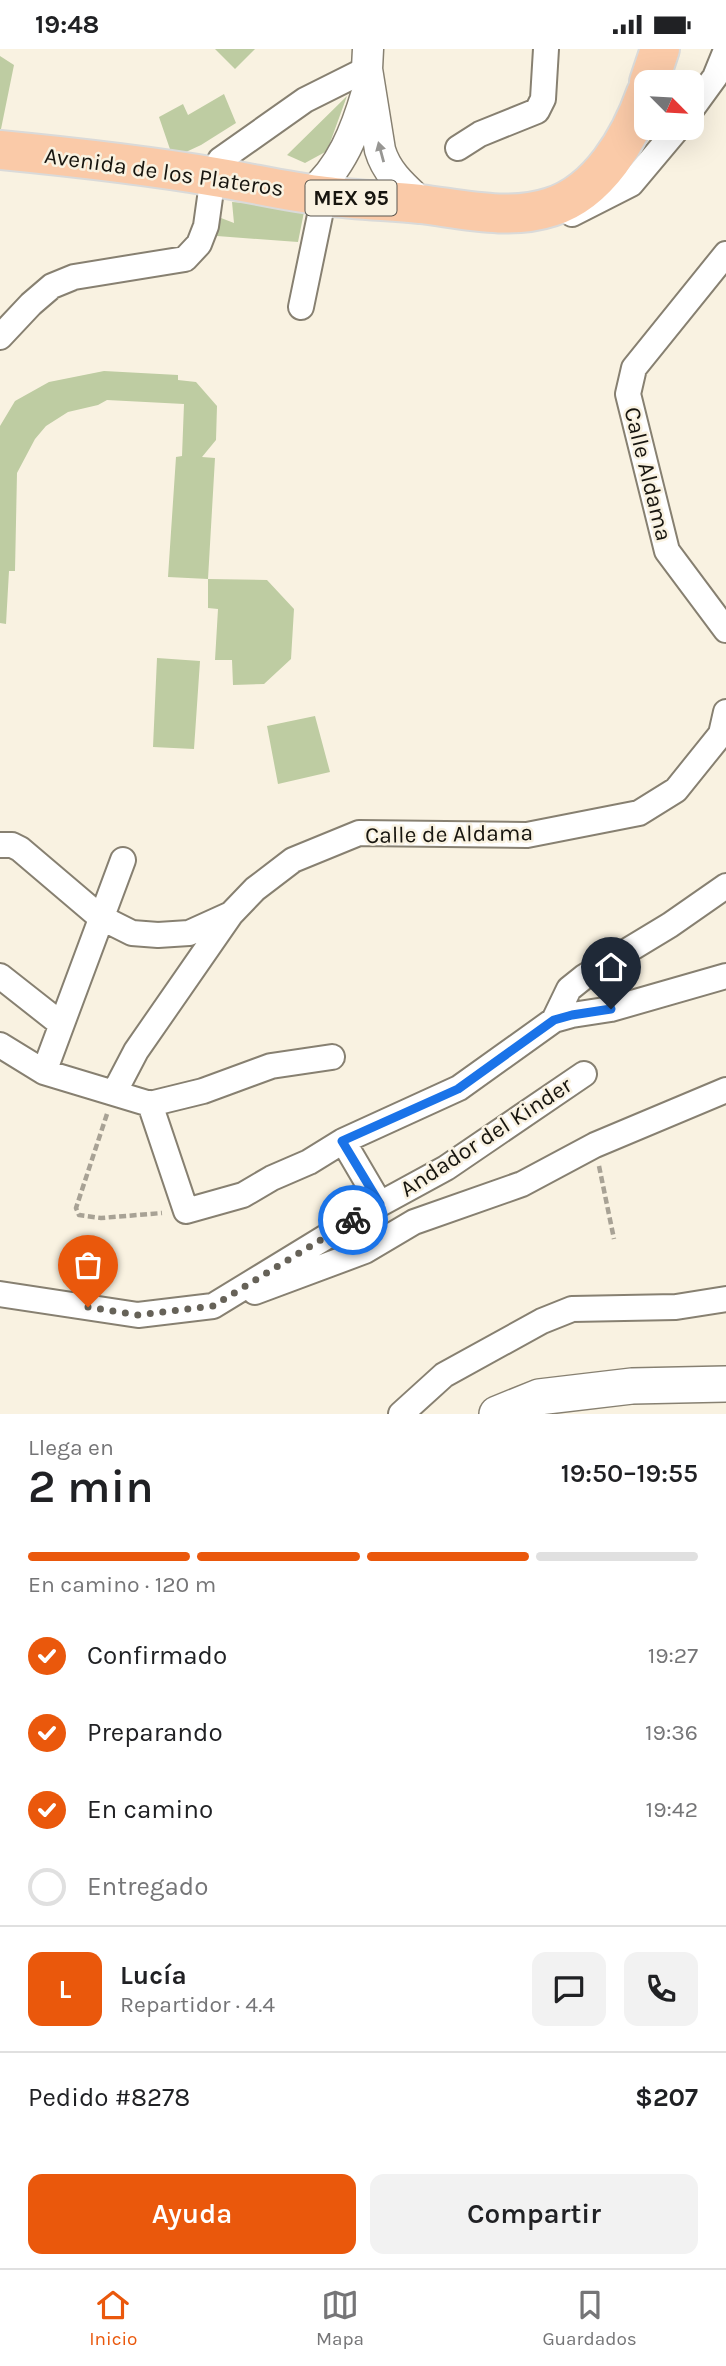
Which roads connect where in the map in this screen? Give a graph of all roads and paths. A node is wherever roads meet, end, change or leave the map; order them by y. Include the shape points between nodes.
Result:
1 (546, 49) edge
2 (660, 49) edge
3 (726, 50) edge
4 (368, 67) edge
5 (653, 70) edge
6 (704, 92) edge
7 (634, 120) edge
8 (668, 140) edge
9 (458, 148) dead end
10 (0, 151) edge
11 (213, 176) junction
12 (317, 195) junction
13 (423, 205) junction
14 (522, 212) junction
15 (726, 254) edge
16 (301, 307) dead end
17 (0, 337) edge
18 (725, 633) edge
19 (726, 712) edge
20 (0, 845) edge
21 (123, 860) dead end
22 (726, 886) edge
23 (231, 914) junction
24 (100, 917) junction
25 (0, 976) edge
26 (726, 976) edge
27 (554, 1020) junction
28 (61, 1024) junction
29 (0, 1045) edge
30 (332, 1057) dead end
31 (44, 1072) junction
32 (584, 1074) dead end
33 (726, 1090) edge
34 (114, 1093) junction
35 (150, 1104) junction
36 (342, 1141) junction
37 (595, 1145) junction
38 (380, 1204) junction
39 (186, 1211) junction
40 (614, 1239) dead end
41 (0, 1294) edge
42 (726, 1299) edge
43 (213, 1306) junction
44 (726, 1384) edge
45 (401, 1414) edge
46 (497, 1414) edge

1 - 9 street via 543,99 537,111
2 - 5 main road
3 - 6 street
4 - 11 street via 305,100 220,160
4 - 12 street via 355,131
13 -> 4 street via 394,179 383,162
7 - 14 main road, Avenida de los Plateros / MEX 95 via 585,191 552,207
8 - 14 street via 631,184 570,215 549,218
10 - 11 main road, Avenida de los Plateros / MEX 95
11 - 12 main road, Avenida de los Plateros / MEX 95
11 - 17 street via 206,226 186,259 74,277 52,286
12 - 13 main road, Avenida de los Plateros / MEX 95
12 - 16 street
13 - 14 main road, Avenida de los Plateros / MEX 95
15 - 18 street, Calle Aldama via 634,368 628,394 667,551
19 - 23 street, Calle de Aldama via 721,734 676,790 639,813 527,835 359,834 293,860
20 - 24 street via 20,849
21 - 24 street
22 - 27 street via 584,977 569,989
23 - 24 street via 189,933 158,935 132,933
23 - 34 street, Calle de Aldama via 136,1051
24 - 28 street
25 - 28 street
26 - 27 street
27 - 36 street via 458,1089
28 - 31 street
29 - 31 street
30 - 35 street via 271,1066
31 - 34 street
32 - 38 street, Andador del Kinder via 446,1168
33 - 37 street
34 - 35 street
34 - 39 path via 76,1208 79,1215 101,1218
35 - 39 street
36 - 38 street
36 - 39 street via 243,1195
37 - 40 path
37 - 43 street via 522,1184 414,1222 365,1251
38 - 43 street, Andador del Kinder
41 - 43 street, Andador del Kinder via 138,1315
42 - 45 street via 676,1307 572,1308 444,1375
44 - 46 main road via 632,1386 539,1397

